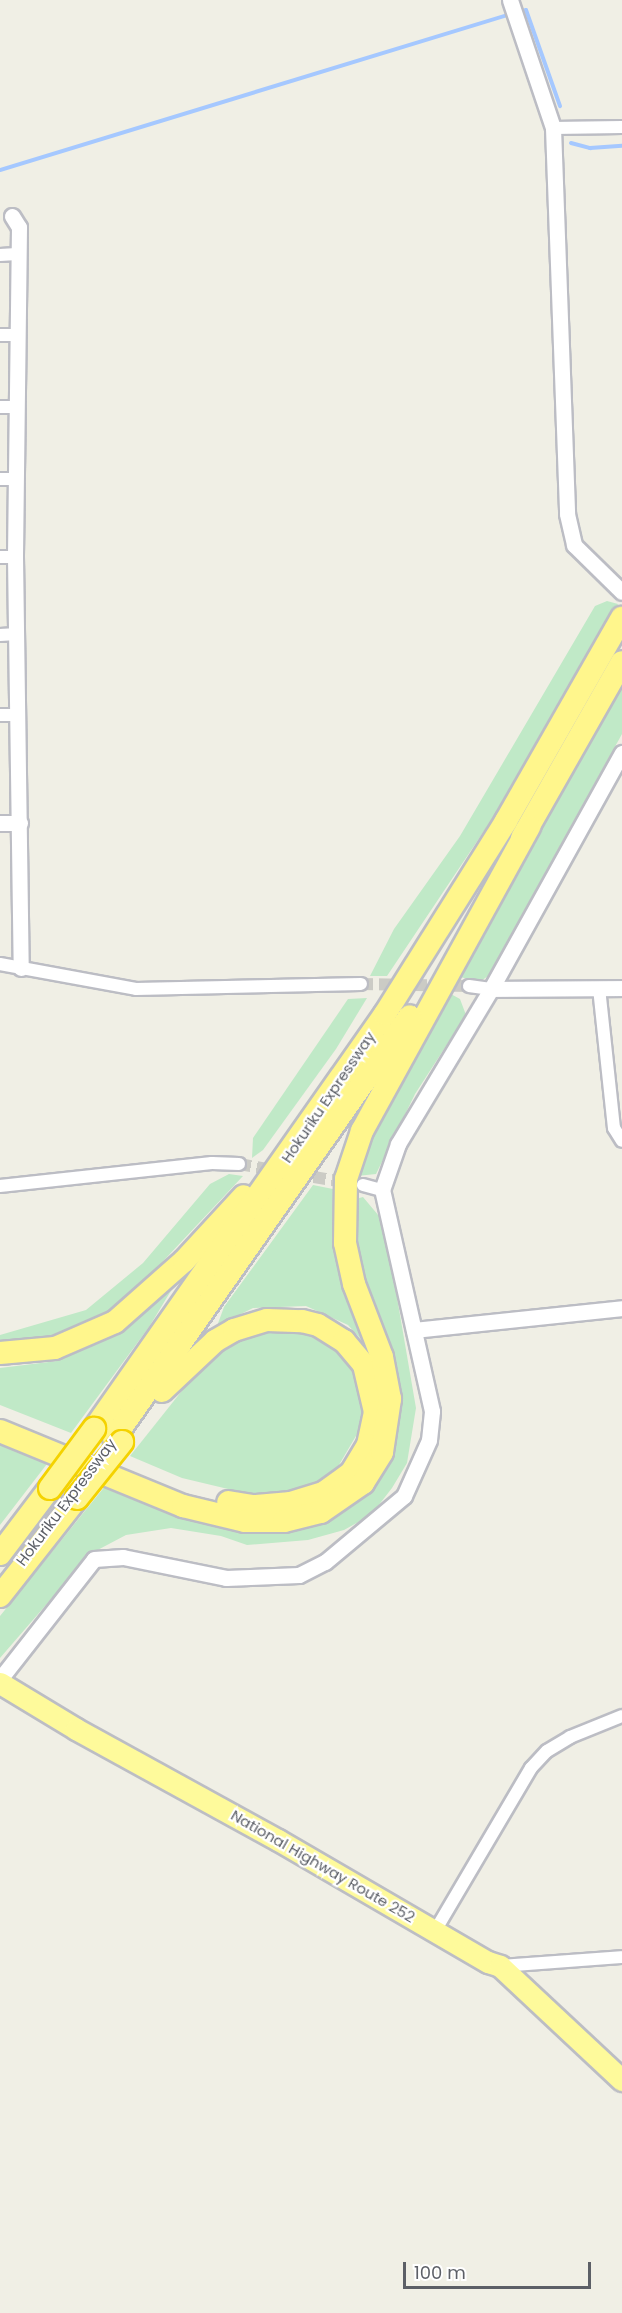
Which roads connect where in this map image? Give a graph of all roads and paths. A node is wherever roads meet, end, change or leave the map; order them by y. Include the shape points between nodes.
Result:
1 (510, 0) edge
2 (622, 127) edge
3 (553, 128) junction
4 (12, 216) dead end
5 (17, 254) junction
6 (0, 255) edge
7 (0, 335) edge
8 (16, 335) junction
9 (8, 407) edge
10 (8, 479) edge
11 (7, 557) edge
12 (622, 592) edge
13 (620, 622) edge
14 (16, 634) junction
15 (0, 635) edge
16 (622, 662) edge
17 (0, 715) edge
18 (18, 715) junction
19 (622, 753) edge
20 (0, 823) edge
21 (20, 824) junction
22 (529, 827) junction
23 (444, 921) junction
24 (0, 964) edge
25 (21, 968) junction
26 (361, 984) tunnel mouth
27 (469, 986) tunnel mouth
28 (490, 988) junction
29 (599, 988) junction
30 (622, 988) edge
31 (622, 1145) edge
32 (239, 1164) tunnel mouth
33 (363, 1185) tunnel mouth
34 (0, 1186) edge
35 (382, 1190) junction
36 (622, 1308) edge
37 (414, 1330) junction
38 (0, 1353) edge
39 (0, 1416) edge
40 (0, 1431) edge
41 (110, 1437) junction
42 (66, 1494) junction
43 (0, 1554) edge
44 (0, 1588) edge
45 (0, 1596) edge
46 (0, 1681) edge
47 (622, 1716) edge
48 (435, 1930) junction
49 (622, 1957) edge
50 (500, 1966) junction
51 (622, 2080) edge

1 - 3 street
2 - 3 street
3 - 12 street via 567,514 574,544
4 - 5 street via 19,227
5 - 6 street
5 - 8 street
7 - 8 street
8 - 9 street
9 - 10 street
10 - 11 street
11 - 14 street
13 - 23 highway, Hokuriku Expressway
14 - 15 street
14 - 18 street
16 - 22 highway, Hokuriku Expressway
17 - 18 street
18 - 21 street
19 - 28 street
20 - 21 street
21 - 25 street
22 - 40 highway via 362,1131 346,1179 345,1243 354,1284 382,1357 390,1399 382,1452 363,1483 321,1512 284,1521 245,1521 183,1506
22 - 41 highway, Hokuriku Expressway via 333,1130
23 - 38 highway via 306,1119 221,1223 177,1268 136,1306 95,1333 55,1348
23 - 41 highway, Hokuriku Expressway
24 - 25 street
25 - 26 street via 136,989
27 - 28 street
28 - 29 street
28 - 35 street via 398,1144
29 - 30 street
29 - 31 street via 614,1128
32 - 34 street via 212,1163
33 - 35 street
35 - 37 street
36 - 37 street
37 - 46 street via 432,1411 429,1440 404,1496 380,1520 326,1562 299,1575 226,1578 123,1557 94,1559
39 - 41 highway via 189,1492 235,1503 273,1506 323,1493 351,1473 373,1428 374,1395 364,1365 337,1336 302,1321 267,1320 234,1330 193,1358
41 - 42 highway, Hokuriku Expressway, bridge
41 - 42 highway, bridge
42 - 43 highway, Hokuriku Expressway
42 - 44 highway, Hokuriku Expressway
42 - 45 highway
46 - 48 highway, National Highway Route 252
47 - 48 street via 570,1737 547,1751 531,1768
48 - 50 highway, National Highway Route 252
49 - 50 street
50 - 51 highway, National Highway Route 252

